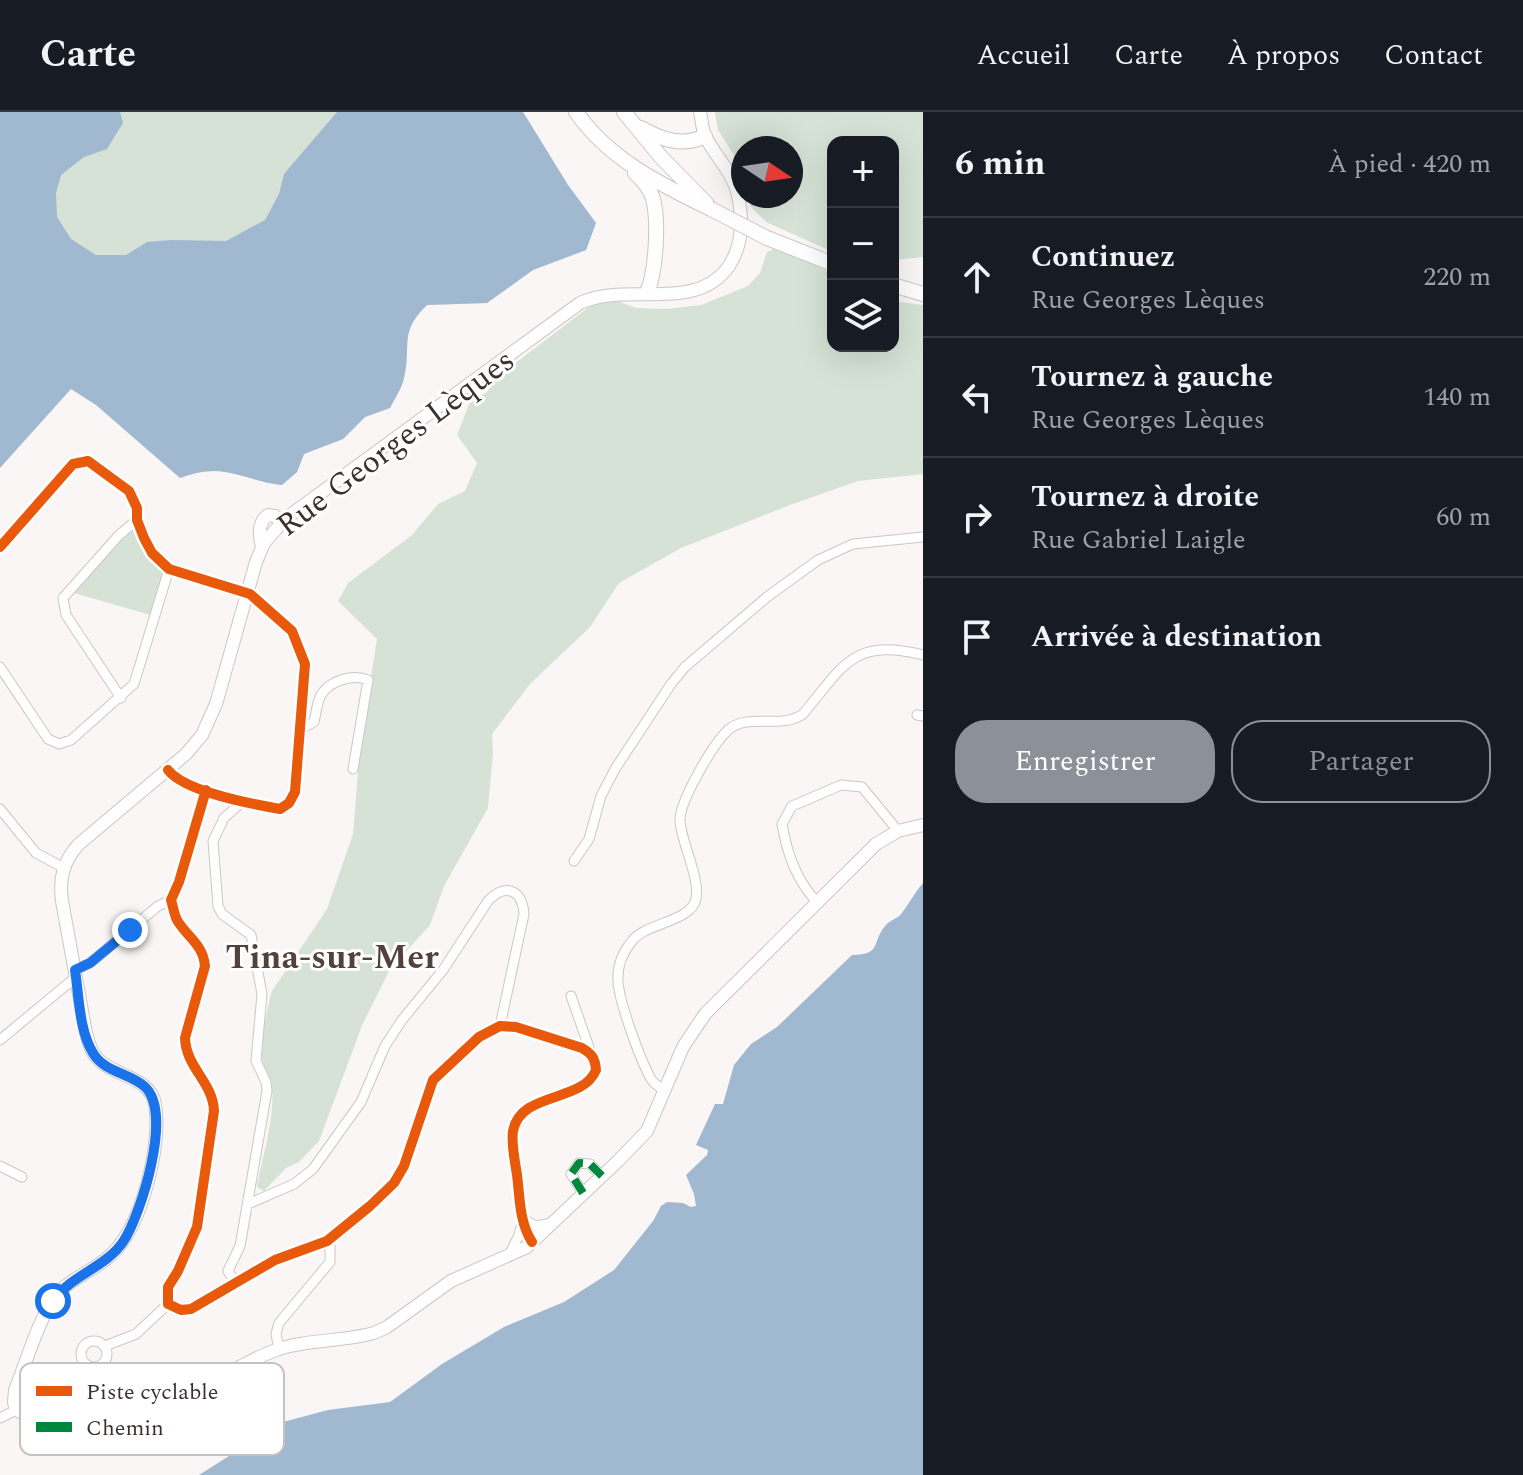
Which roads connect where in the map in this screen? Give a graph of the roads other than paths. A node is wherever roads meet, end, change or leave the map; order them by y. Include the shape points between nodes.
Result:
1 (576, 112) edge
2 (700, 112) edge
3 (626, 114) edge
4 (705, 136) junction
5 (690, 142) junction
6 (620, 159) junction
7 (689, 192) junction
8 (656, 225) junction
9 (827, 262) edge
10 (899, 287) edge
11 (653, 293) junction
12 (923, 294) edge
13 (137, 520) junction
14 (923, 537) edge
15 (0, 547) edge
16 (169, 569) junction
17 (247, 593) junction
18 (923, 655) edge
19 (0, 667) edge
20 (121, 698) junction
21 (299, 730) junction
22 (353, 769) dead end
23 (168, 770) junction
24 (206, 790) junction
25 (243, 801) junction
26 (0, 809) edge
27 (923, 825) edge
28 (898, 831) junction
29 (574, 861) dead end
30 (64, 868) junction
31 (171, 900) junction
32 (817, 902) junction
33 (75, 973) junction
34 (571, 996) dead end
35 (500, 1026) junction
36 (0, 1040) edge
37 (591, 1053) junction
38 (665, 1091) junction
39 (0, 1166) edge
40 (602, 1176) junction
41 (22, 1177) dead end
42 (583, 1193) junction
43 (248, 1204) junction
44 (523, 1219) junction
45 (552, 1223) junction
46 (327, 1241) junction
47 (532, 1242) junction
48 (509, 1255) junction
49 (235, 1282) junction
50 (168, 1304) junction
51 (105, 1346) dead end
52 (279, 1349) junction
53 (27, 1363) edge
54 (251, 1363) edge
55 (20, 1378) edge
56 (16, 1410) junction
57 (20, 1412) edge
58 (0, 1418) edge

1 - 6 main road via 592,135
2 - 4 main road, Rue Georges Lèques
3 - 5 main road via 661,139
3 - 7 main road
4 - 5 main road
4 - 11 main road, Rue Georges Lèques via 738,193 740,242 727,268 710,285 692,292
5 - 7 main road via 681,150 679,164
6 - 7 main road
6 - 8 main road via 647,184
7 - 8 main road via 667,201
7 - 9 main road, bridge via 767,238
8 - 11 main road
10 - 12 main road
11 - 17 main road, Rue Georges Lèques via 602,295 580,303 282,523 262,547
13 - 15 street via 129,491 88,461 80,462
13 - 16 street via 152,553
13 - 20 street via 63,598 66,615
14 - 29 street via 853,544 818,560 685,667 615,769 589,839
16 - 17 street
16 - 20 street via 134,684
17 - 21 street via 292,631 303,652
17 - 23 main road, Rue Georges Lèques via 207,726
18 - 38 street via 889,648 863,652 795,720 745,722 728,731 701,771 680,821 696,887 694,904 635,937 618,971 620,992 650,1077
19 - 20 street via 48,739 59,744
21 - 22 street via 314,722 320,697 332,684 365,677
21 - 25 street via 295,792 289,803 280,809
23 - 24 street via 177,780
23 - 30 main road, Rue Georges Lèques via 79,844
24 - 25 street
24 - 31 street
25 - 43 street via 224,818 213,841 218,906 251,935 262,994 256,1061 267,1091
26 - 30 street via 36,853
27 - 28 main road
28 - 32 main road via 876,844
28 - 32 street via 862,787 841,785 792,806 782,824 784,835 798,877
30 - 33 main road via 61,890
31 - 33 street
31 - 50 street via 177,919 204,956 185,1049 209,1088 214,1111 197,1227 168,1287
32 - 38 main road via 697,1023
33 - 36 street
33 - 53 main road via 91,1051 151,1094 151,1164 121,1245 59,1292
34 - 37 street
35 - 37 street
35 - 43 street via 524,914 511,891 497,892 488,901 402,1020 353,1115 313,1169 294,1184
35 - 46 street via 439,1072 394,1183
37 - 44 street via 596,1070 587,1083 533,1106 517,1120 513,1142
38 - 40 main road via 647,1131
39 - 41 street
40 - 42 main road
40 - 42 street via 590,1164 574,1167 573,1180
42 - 45 main road
43 - 49 street via 240,1246 228,1271
44 - 45 street via 536,1226
44 - 47 street
44 - 48 street
45 - 47 main road
46 - 49 street
46 - 52 street via 330,1262 279,1323
47 - 48 main road
48 - 52 main road via 451,1281 374,1333
49 - 50 street via 191,1309
50 - 51 street via 136,1334
52 - 54 main road
55 - 56 main road
56 - 57 main road
56 - 58 street

